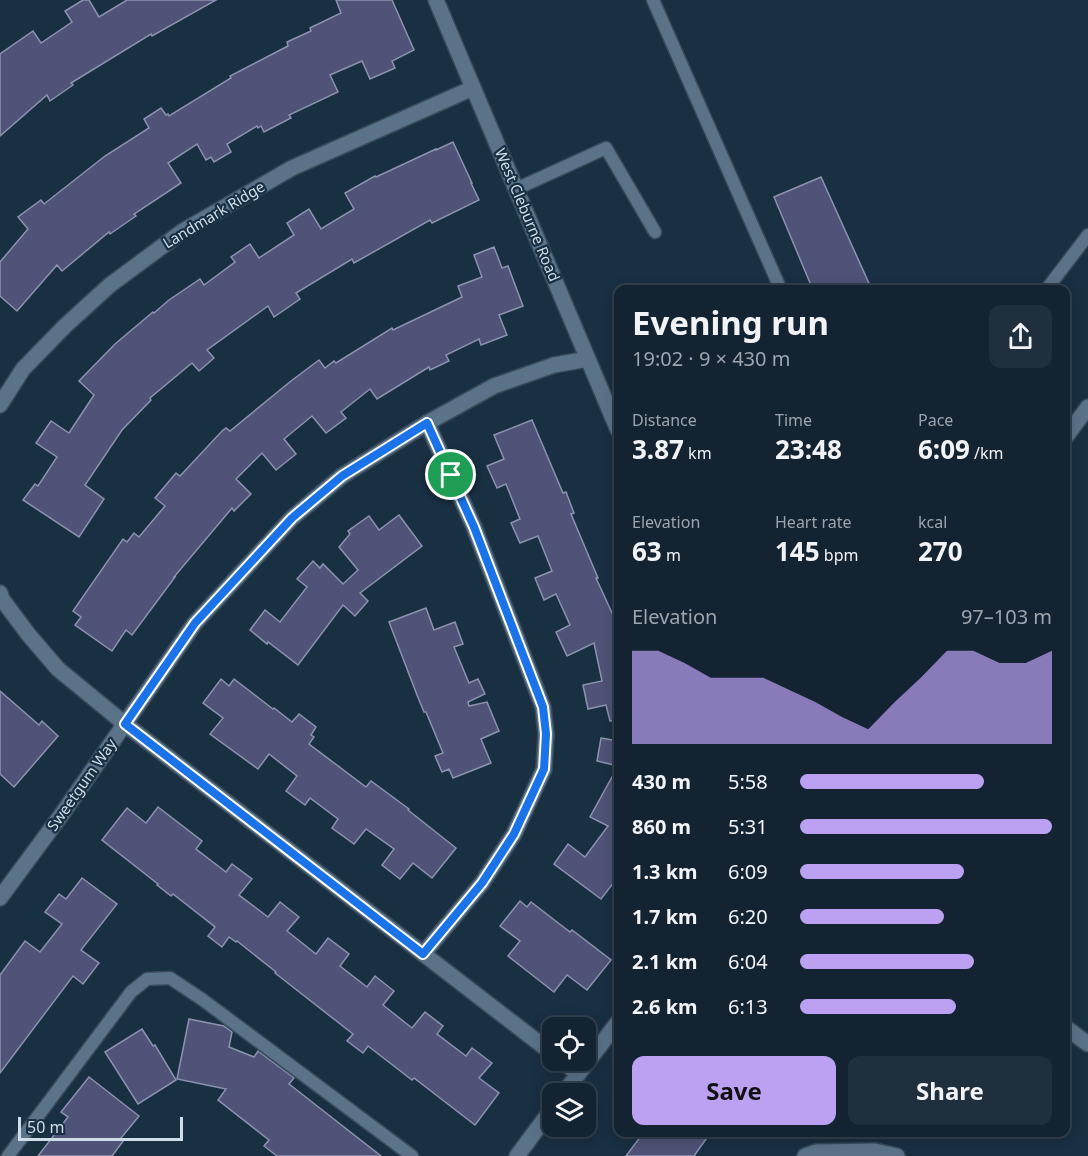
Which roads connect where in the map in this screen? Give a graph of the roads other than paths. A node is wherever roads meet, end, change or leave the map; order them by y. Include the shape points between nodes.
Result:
1 (436, 0) edge
2 (653, 0) edge
3 (473, 88) junction
4 (516, 189) junction
5 (655, 232) dead end
6 (1088, 235) edge
7 (779, 285) edge
8 (1050, 285) edge
9 (588, 358) junction
10 (0, 405) edge
11 (1088, 407) edge
12 (614, 420) edge
13 (427, 423) junction
14 (1070, 431) edge
15 (0, 593) edge
16 (125, 724) junction
17 (0, 898) edge
18 (423, 954) junction
19 (614, 1027) edge
20 (1070, 1031) edge
21 (1088, 1044) edge
22 (542, 1045) edge
23 (574, 1071) edge
24 (578, 1074) junction
25 (571, 1083) edge
26 (542, 1122) edge
27 (8, 1156) edge
28 (412, 1156) edge
29 (517, 1156) edge
30 (805, 1156) edge
31 (897, 1156) edge

1 - 3 street, West Cleburne Road
2 - 7 lane
3 - 4 street, West Cleburne Road
3 - 10 street, Landmark Ridge via 292,168 183,231 110,285 66,325 23,369
4 - 5 lane via 606,148
4 - 9 street, West Cleburne Road
6 - 8 lane
9 - 12 street, West Cleburne Road
9 - 13 street, Sweetgum Way via 494,386
11 - 14 street
13 - 16 street, Sweetgum Way via 342,476 292,518 195,623
13 - 18 street via 474,527 543,707 546,734 544,769 514,834 482,883
15 - 16 street via 58,669
16 - 17 street, Sweetgum Way
16 - 18 street
18 - 22 street
19 - 24 street
20 - 21 street
23 - 24 street
24 - 25 street
26 - 29 street
27 - 28 lane via 131,992 147,979 170,978
30 - 31 street via 816,1152 875,1151

